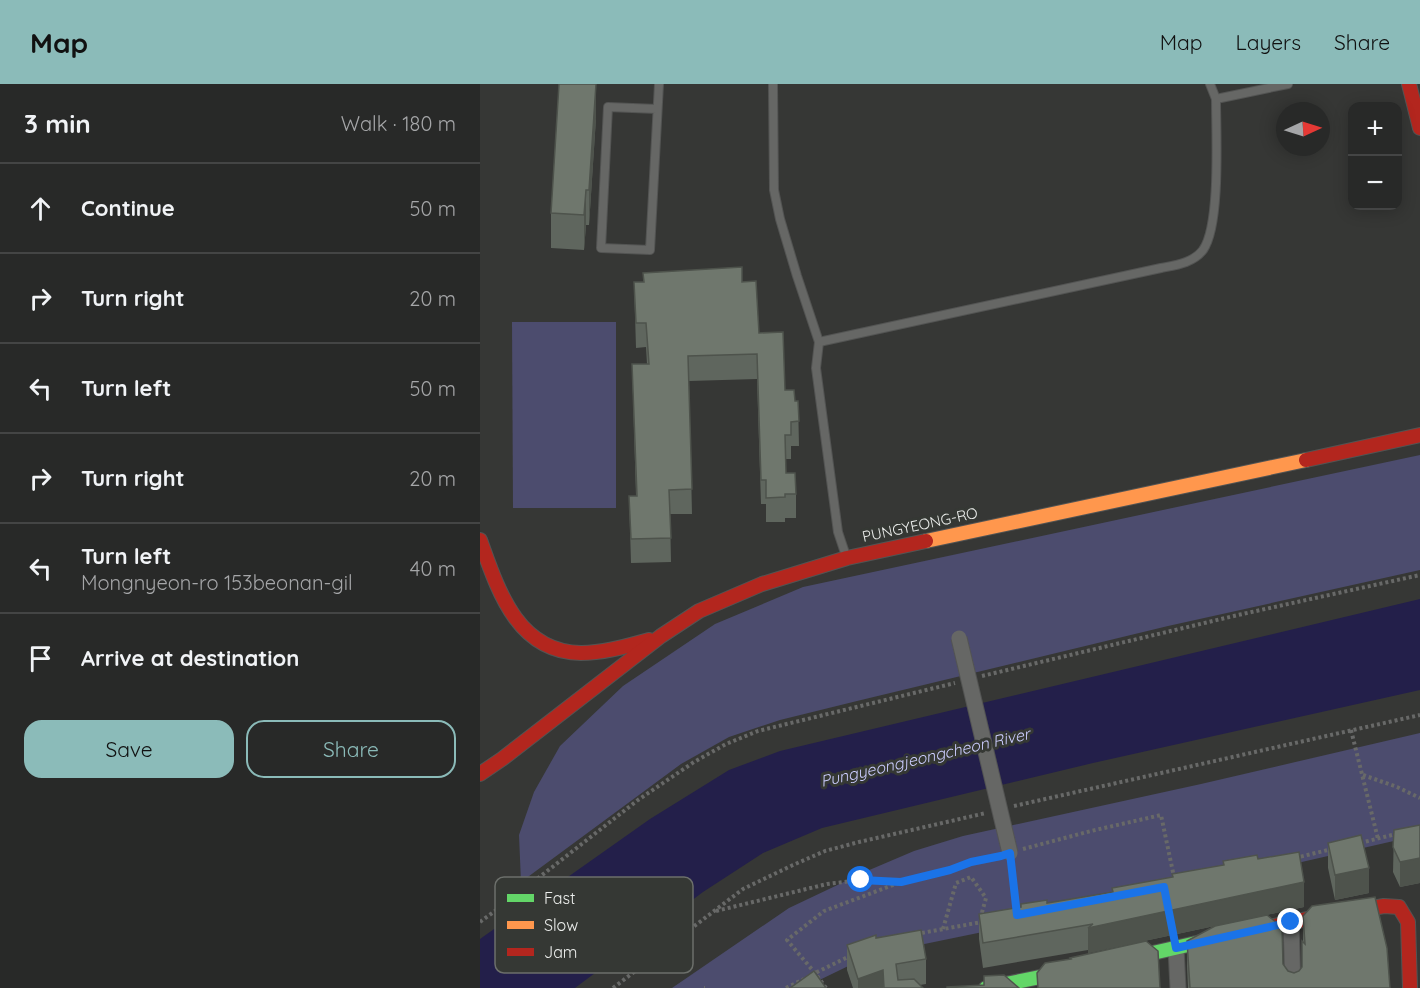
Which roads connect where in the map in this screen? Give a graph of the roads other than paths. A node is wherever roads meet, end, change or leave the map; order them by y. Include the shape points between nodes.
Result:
1 (659, 84) edge
2 (773, 84) edge
3 (1210, 84) edge
4 (1288, 84) edge
5 (1409, 84) edge
6 (1216, 99) junction
7 (657, 109) junction
8 (1420, 128) edge
9 (819, 342) junction
10 (1420, 435) edge
11 (480, 540) edge
12 (847, 558) junction
13 (661, 636) junction
14 (959, 638) dead end
15 (480, 774) edge
16 (1010, 853) road end
17 (1291, 922) junction
18 (1245, 933) edge
19 (1222, 938) edge
20 (1176, 948) junction
21 (1119, 960) edge
22 (1073, 970) edge
23 (1027, 984) edge
24 (986, 988) edge
25 (1178, 988) edge
26 (1293, 988) edge
27 (1410, 988) edge

1 - 7 lane
2 - 9 lane via 774,190
3 - 6 lane
4 - 6 lane
5 - 8 main road
6 - 9 lane via 1215,205 1209,238 1191,260
7 - 7 lane via 650,250 601,248 608,107
9 - 12 lane via 816,368 838,532
10 - 12 main road, PUNGYEONG-RO
11 - 13 main road via 506,607 529,634 550,648 571,653 612,650
12 - 13 main road, PUNGYEONG-RO via 762,584 699,611
13 - 15 main road, PUNGYEONG-RO
14 - 16 street, bridge
17 - 18 main road
17 - 26 street
17 - 27 main road via 1384,906 1399,907 1408,922
19 - 20 main road
20 - 21 main road
20 - 25 street
22 - 23 main road
23 - 24 main road

